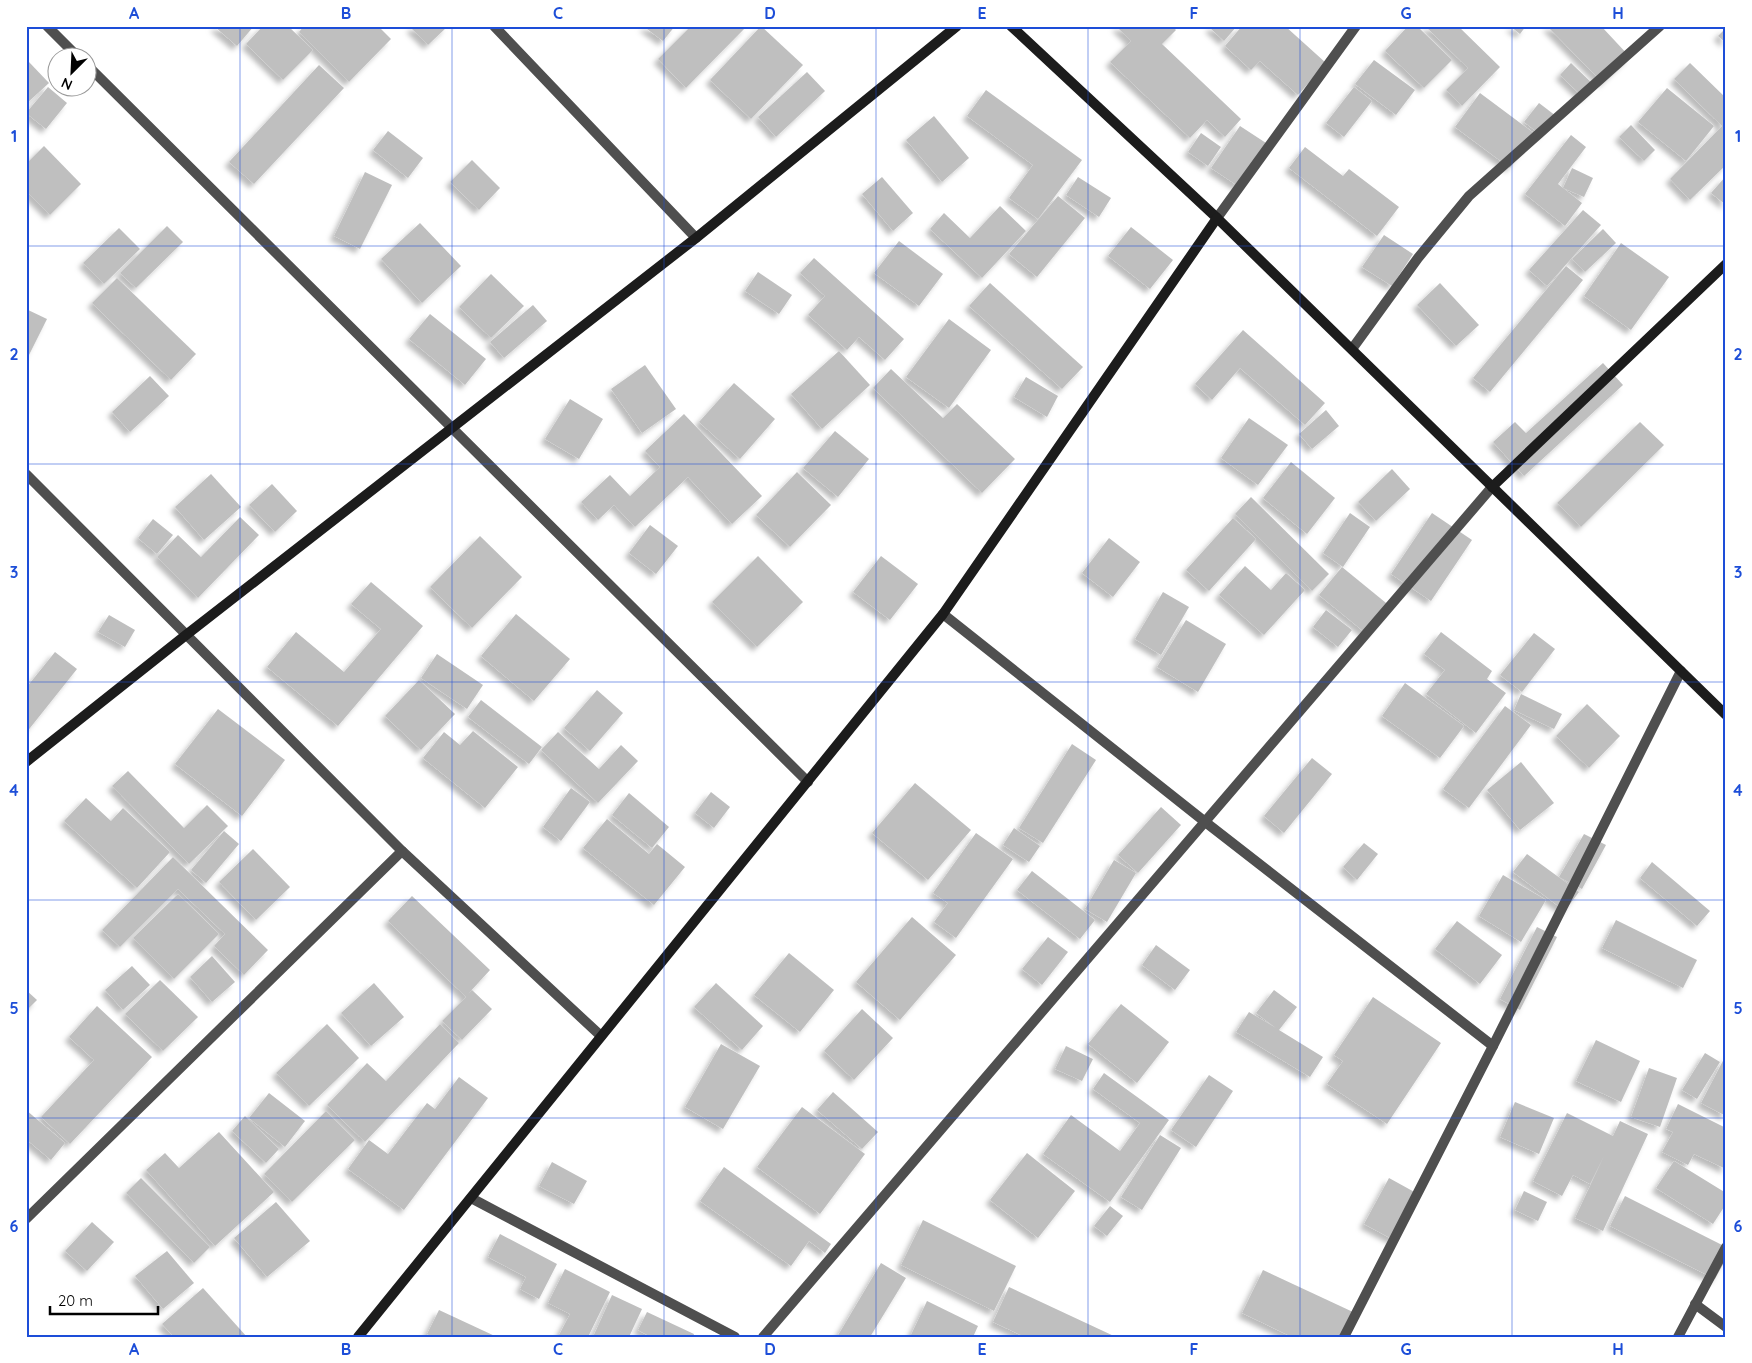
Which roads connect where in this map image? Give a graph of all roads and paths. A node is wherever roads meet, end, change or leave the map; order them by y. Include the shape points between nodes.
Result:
1 (47, 26) edge
2 (494, 26) edge
3 (956, 26) edge
4 (1012, 26) edge
5 (1356, 26) edge
6 (1660, 26) edge
7 (69, 48) edge
8 (98, 76) edge
9 (1218, 218) junction
10 (696, 238) junction
11 (1726, 264) edge
12 (1352, 349) junction
13 (452, 428) junction
14 (26, 474) edge
15 (1492, 487) junction
16 (943, 614) junction
17 (186, 635) junction
18 (1681, 671) junction
19 (1726, 715) edge
20 (26, 762) edge
21 (808, 782) junction
22 (1204, 821) junction
23 (402, 851) junction
24 (601, 1036) junction
25 (1493, 1046) junction
26 (471, 1198) junction
27 (26, 1219) edge
28 (1726, 1248) edge
29 (1696, 1304) junction
30 (1726, 1327) edge
31 (358, 1337) edge
32 (735, 1337) edge
33 (763, 1337) edge
34 (1344, 1337) edge
35 (1678, 1337) edge

1 - 7 street
2 - 10 street
3 - 10 street
4 - 9 street
5 - 9 street
6 - 12 street via 1469,196 1418,258
8 - 13 street
9 - 12 street
9 - 16 street
10 - 13 street
11 - 15 street
12 - 15 street
13 - 17 street
13 - 21 street
14 - 17 street
15 - 18 street
15 - 22 street
16 - 21 street
16 - 22 street
17 - 20 street
17 - 23 street
18 - 19 street
18 - 25 street
21 - 24 street
22 - 25 street
22 - 33 street
23 - 24 street
23 - 27 street
24 - 26 street
25 - 34 street
26 - 31 street
26 - 32 street
28 - 29 street
29 - 30 street
29 - 35 street

